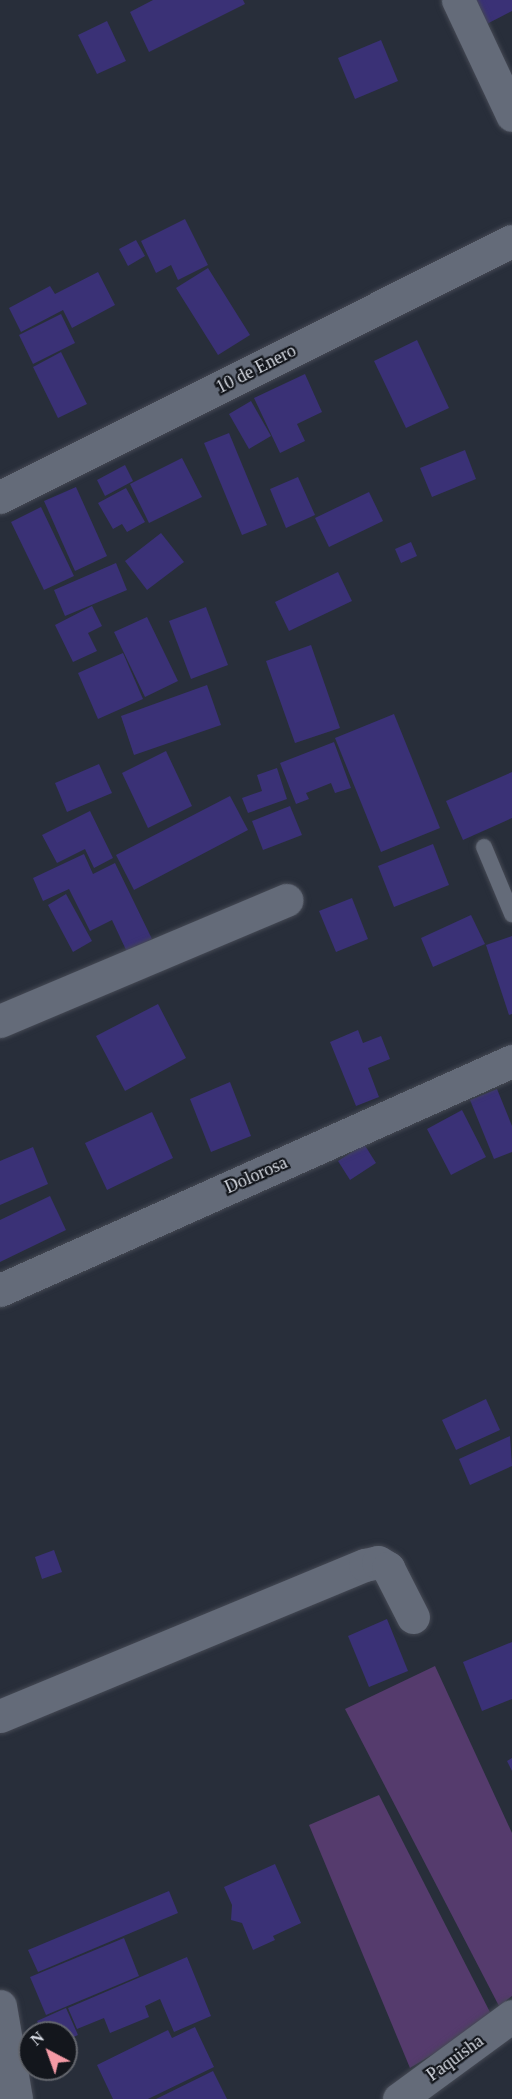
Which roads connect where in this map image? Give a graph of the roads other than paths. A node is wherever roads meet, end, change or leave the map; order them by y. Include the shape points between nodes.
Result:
1 (458, 0) edge
2 (512, 115) edge
3 (512, 241) edge
4 (0, 497) edge
5 (484, 847) dead end
6 (286, 900) dead end
7 (512, 914) edge
8 (0, 1021) edge
9 (512, 1061) edge
10 (0, 1290) edge
11 (413, 1617) dead end
12 (0, 1716) edge
13 (0, 2006) edge
14 (512, 2016) edge
15 (16, 2099) edge
16 (399, 2099) edge

1 - 2 street
3 - 4 street, 10 de Enero
5 - 7 lane
6 - 8 street
9 - 10 street, Dolorosa
11 - 12 street via 388,1568 378,1562 364,1565
13 - 15 street
14 - 16 street, Paquisha

